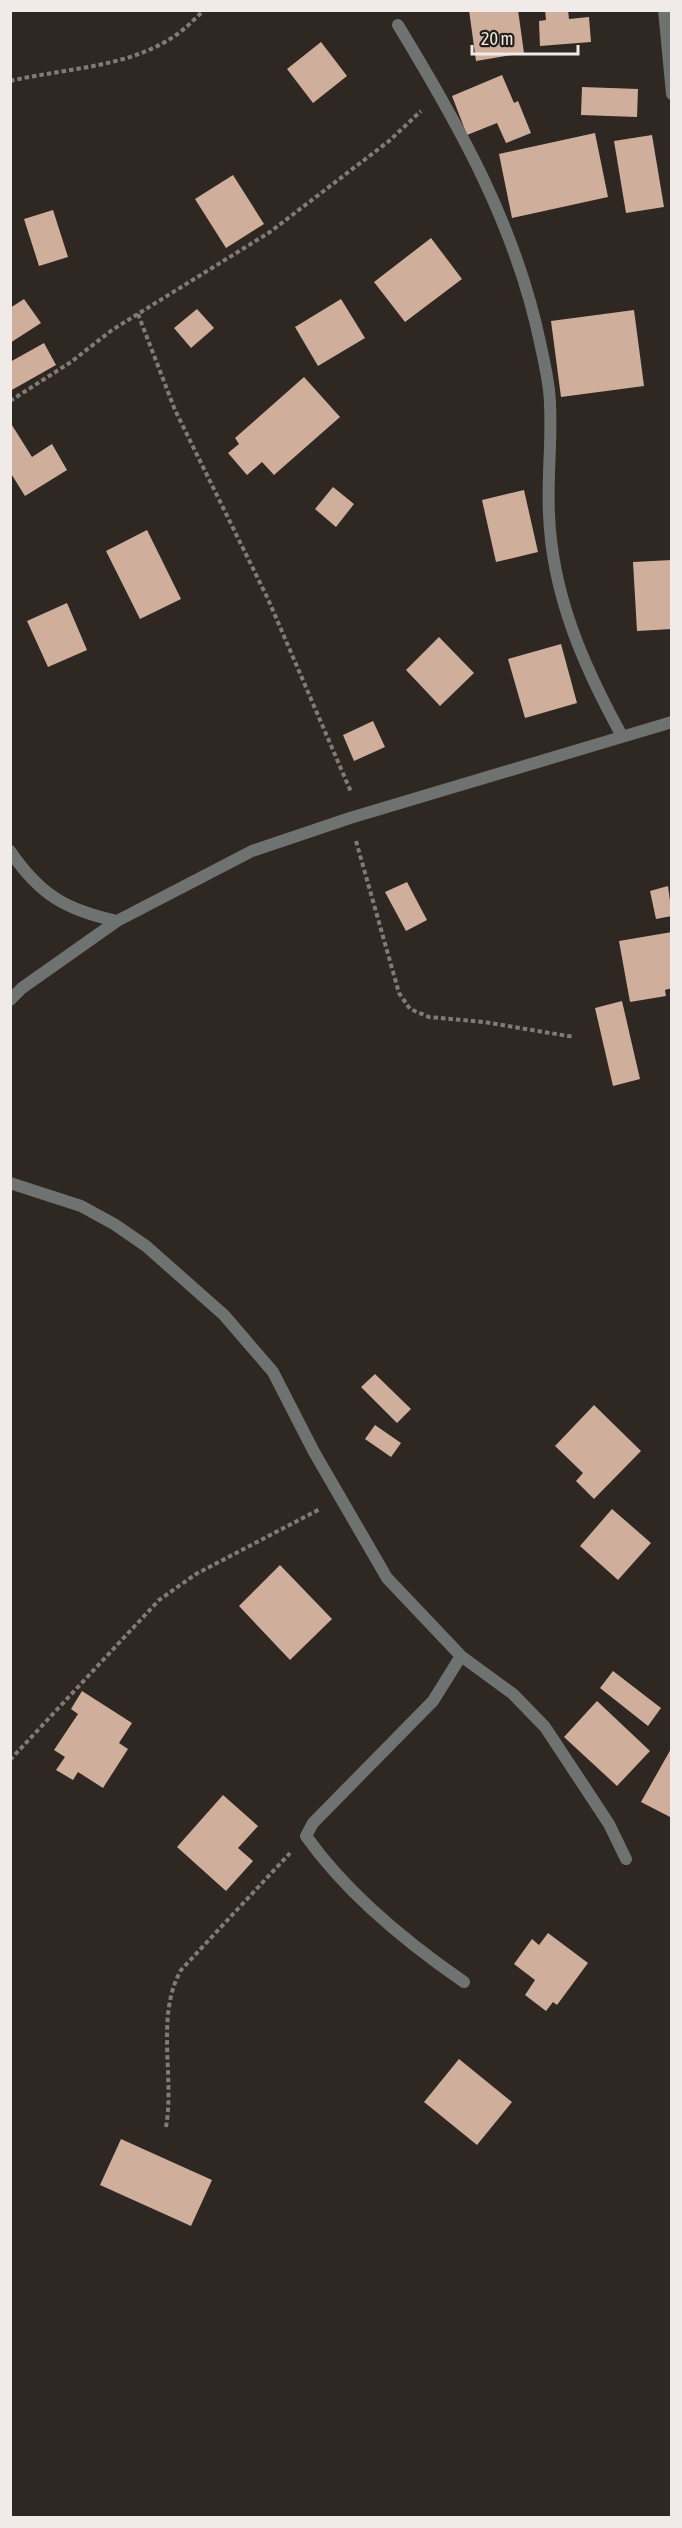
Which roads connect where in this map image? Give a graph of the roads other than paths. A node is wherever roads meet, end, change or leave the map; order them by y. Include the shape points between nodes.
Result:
1 (664, 10) edge
2 (398, 25) dead end
3 (672, 94) edge
4 (672, 722) edge
5 (622, 736) junction
6 (10, 851) edge
7 (117, 921) junction
8 (10, 1000) edge
9 (10, 1183) edge
10 (461, 1656) junction
11 (626, 1859) dead end
12 (464, 1982) dead end

1 - 3 street
2 - 5 street via 487,181 527,295 541,346 550,403 549,516 561,599 597,692
4 - 5 street
5 - 7 street via 252,851
6 - 7 street via 45,894 87,915
7 - 8 street
9 - 10 street via 81,1206 114,1224 146,1246 224,1315 273,1372 387,1578
10 - 11 street via 513,1694 545,1727 609,1824
10 - 12 street via 433,1701 312,1823 306,1836 337,1873 415,1948

